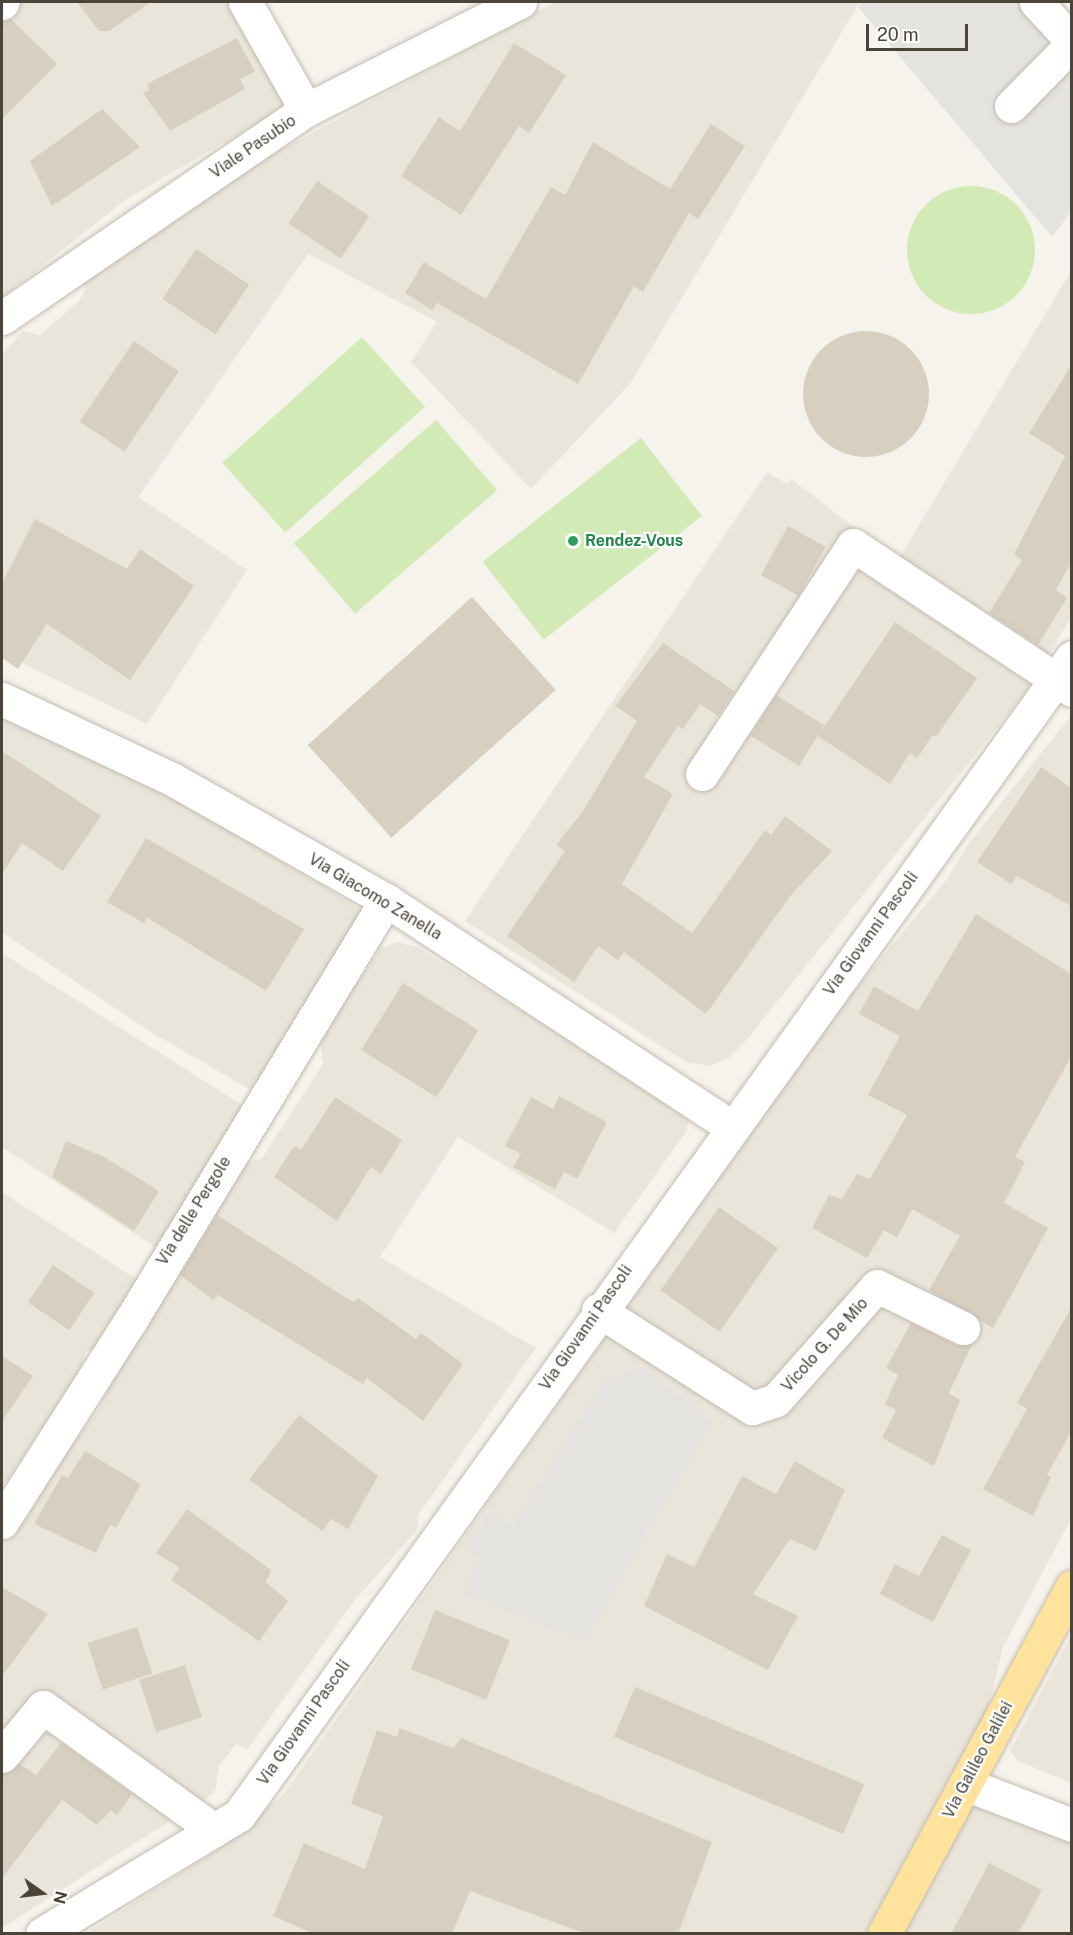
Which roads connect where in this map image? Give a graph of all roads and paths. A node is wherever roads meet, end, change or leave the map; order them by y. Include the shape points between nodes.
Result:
1 (245, 2) edge
2 (520, 2) edge
3 (1036, 2) edge
4 (1071, 43) edge
5 (1011, 106) dead end
6 (306, 110) junction
7 (2, 318) edge
8 (1066, 677) edge
9 (2, 699) edge
10 (702, 774) dead end
11 (386, 900) junction
12 (730, 1126) junction
13 (598, 1310) junction
14 (963, 1328) dead end
15 (2, 1522) edge
16 (1071, 1587) edge
17 (2, 1756) edge
18 (965, 1784) junction
19 (1071, 1825) edge
20 (214, 1830) junction
21 (42, 1934) edge
22 (884, 1934) edge

1 - 6 street
2 - 6 street, Viale Pasubio
3 - 4 street
4 - 5 street
6 - 7 street, Viale Pasubio
8 - 10 street via 853,545
8 - 12 street, Via Giovanni Pascoli
9 - 11 street, Via Giacomo Zanella via 172,779
11 - 12 street, Via Giacomo Zanella
11 - 15 street, Via delle Pergole via 129,1323
12 - 13 street, Via Giovanni Pascoli
13 - 14 street, Vicolo G. De Mio via 752,1408 776,1400 877,1286
13 - 20 street, Via Giovanni Pascoli via 239,1815
16 - 18 main road, Via Galileo Galilei
17 - 20 street via 43,1707
18 - 19 street
18 - 22 main road, Via Galileo Galilei
20 - 21 street, Via Giovanni Pascoli

